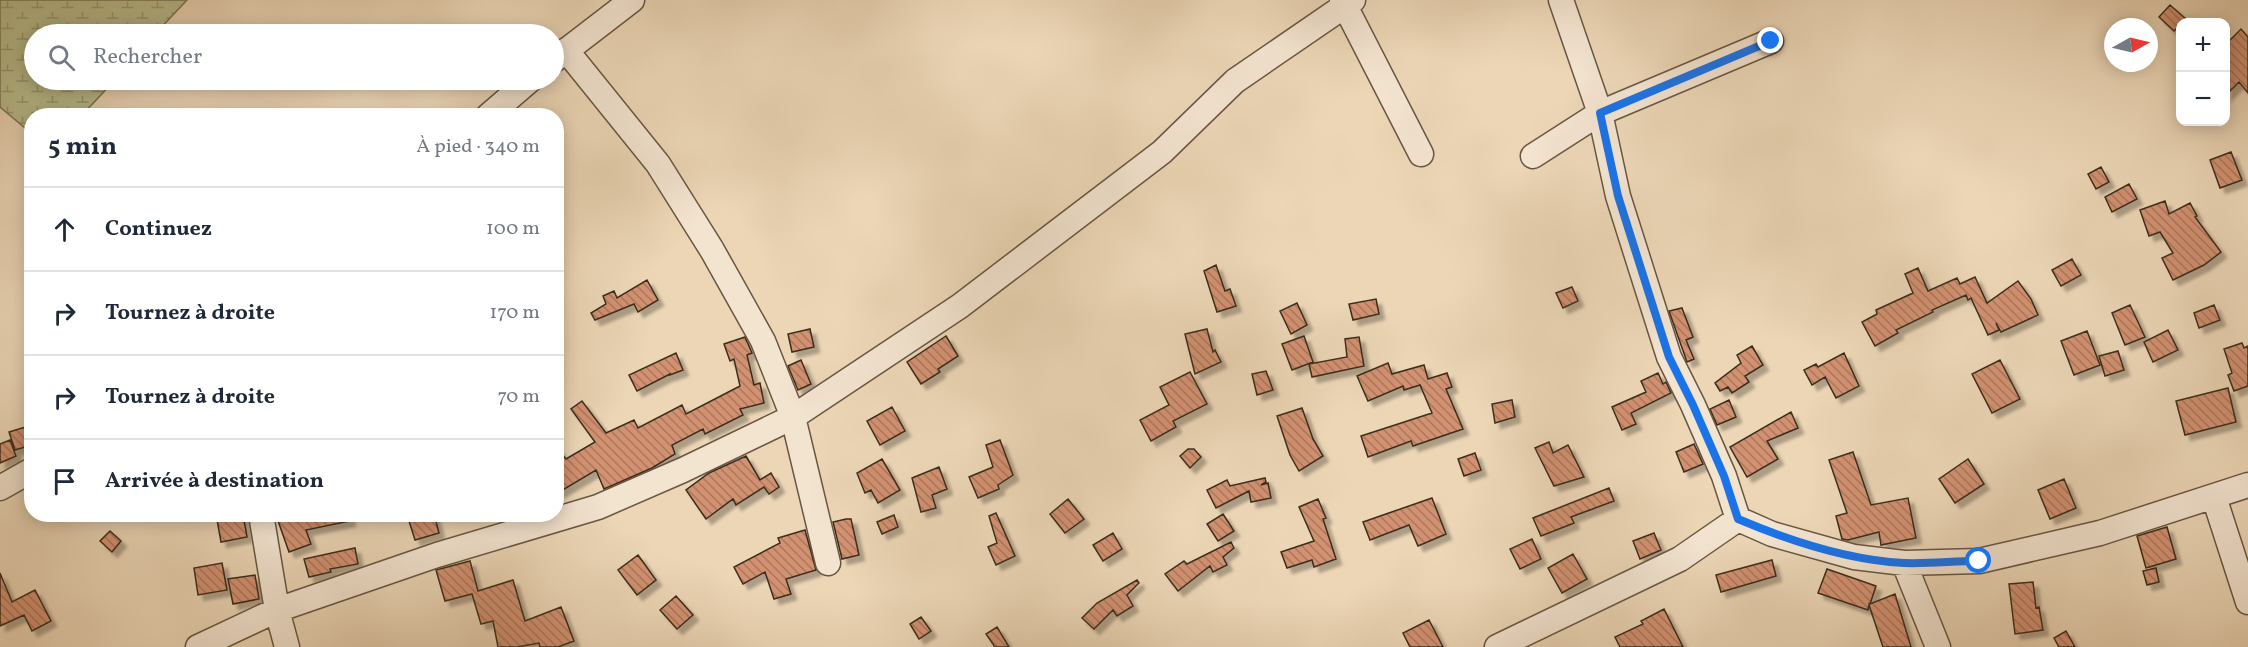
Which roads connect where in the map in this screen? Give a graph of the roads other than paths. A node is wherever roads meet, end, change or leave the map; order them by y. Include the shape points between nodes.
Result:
1 (632, 0) edge
2 (1561, 0) edge
3 (1347, 2) edge
4 (1771, 41) dead end
5 (564, 52) edge
6 (564, 59) edge
7 (518, 90) edge
8 (497, 108) edge
9 (1600, 113) junction
10 (1421, 154) dead end
11 (1533, 156) dead end
12 (793, 417) junction
13 (24, 474) edge
14 (2248, 485) edge
15 (0, 488) edge
16 (2214, 497) junction
17 (564, 517) edge
18 (1738, 519) junction
19 (262, 522) edge
20 (548, 522) edge
21 (828, 563) dead end
22 (1904, 563) junction
23 (2248, 602) edge
24 (277, 610) junction
25 (1499, 646) edge
26 (198, 647) edge
27 (287, 647) edge
28 (1938, 647) edge

1 - 5 street
2 - 9 street
3 - 10 street
3 - 12 street via 1234,81 1162,152 960,306
4 - 9 street
6 - 12 street via 658,164 763,341
7 - 8 street
9 - 11 street
9 - 18 street via 1618,196 1669,357 1720,466
12 - 17 street via 683,470 598,507
12 - 21 street
13 - 15 street
14 - 16 street
16 - 22 street via 2100,533 1979,561
16 - 23 street
18 - 22 street via 1772,534 1854,557
18 - 25 street via 1680,559
19 - 24 street
20 - 24 street
22 - 28 street
24 - 26 street
24 - 27 street

